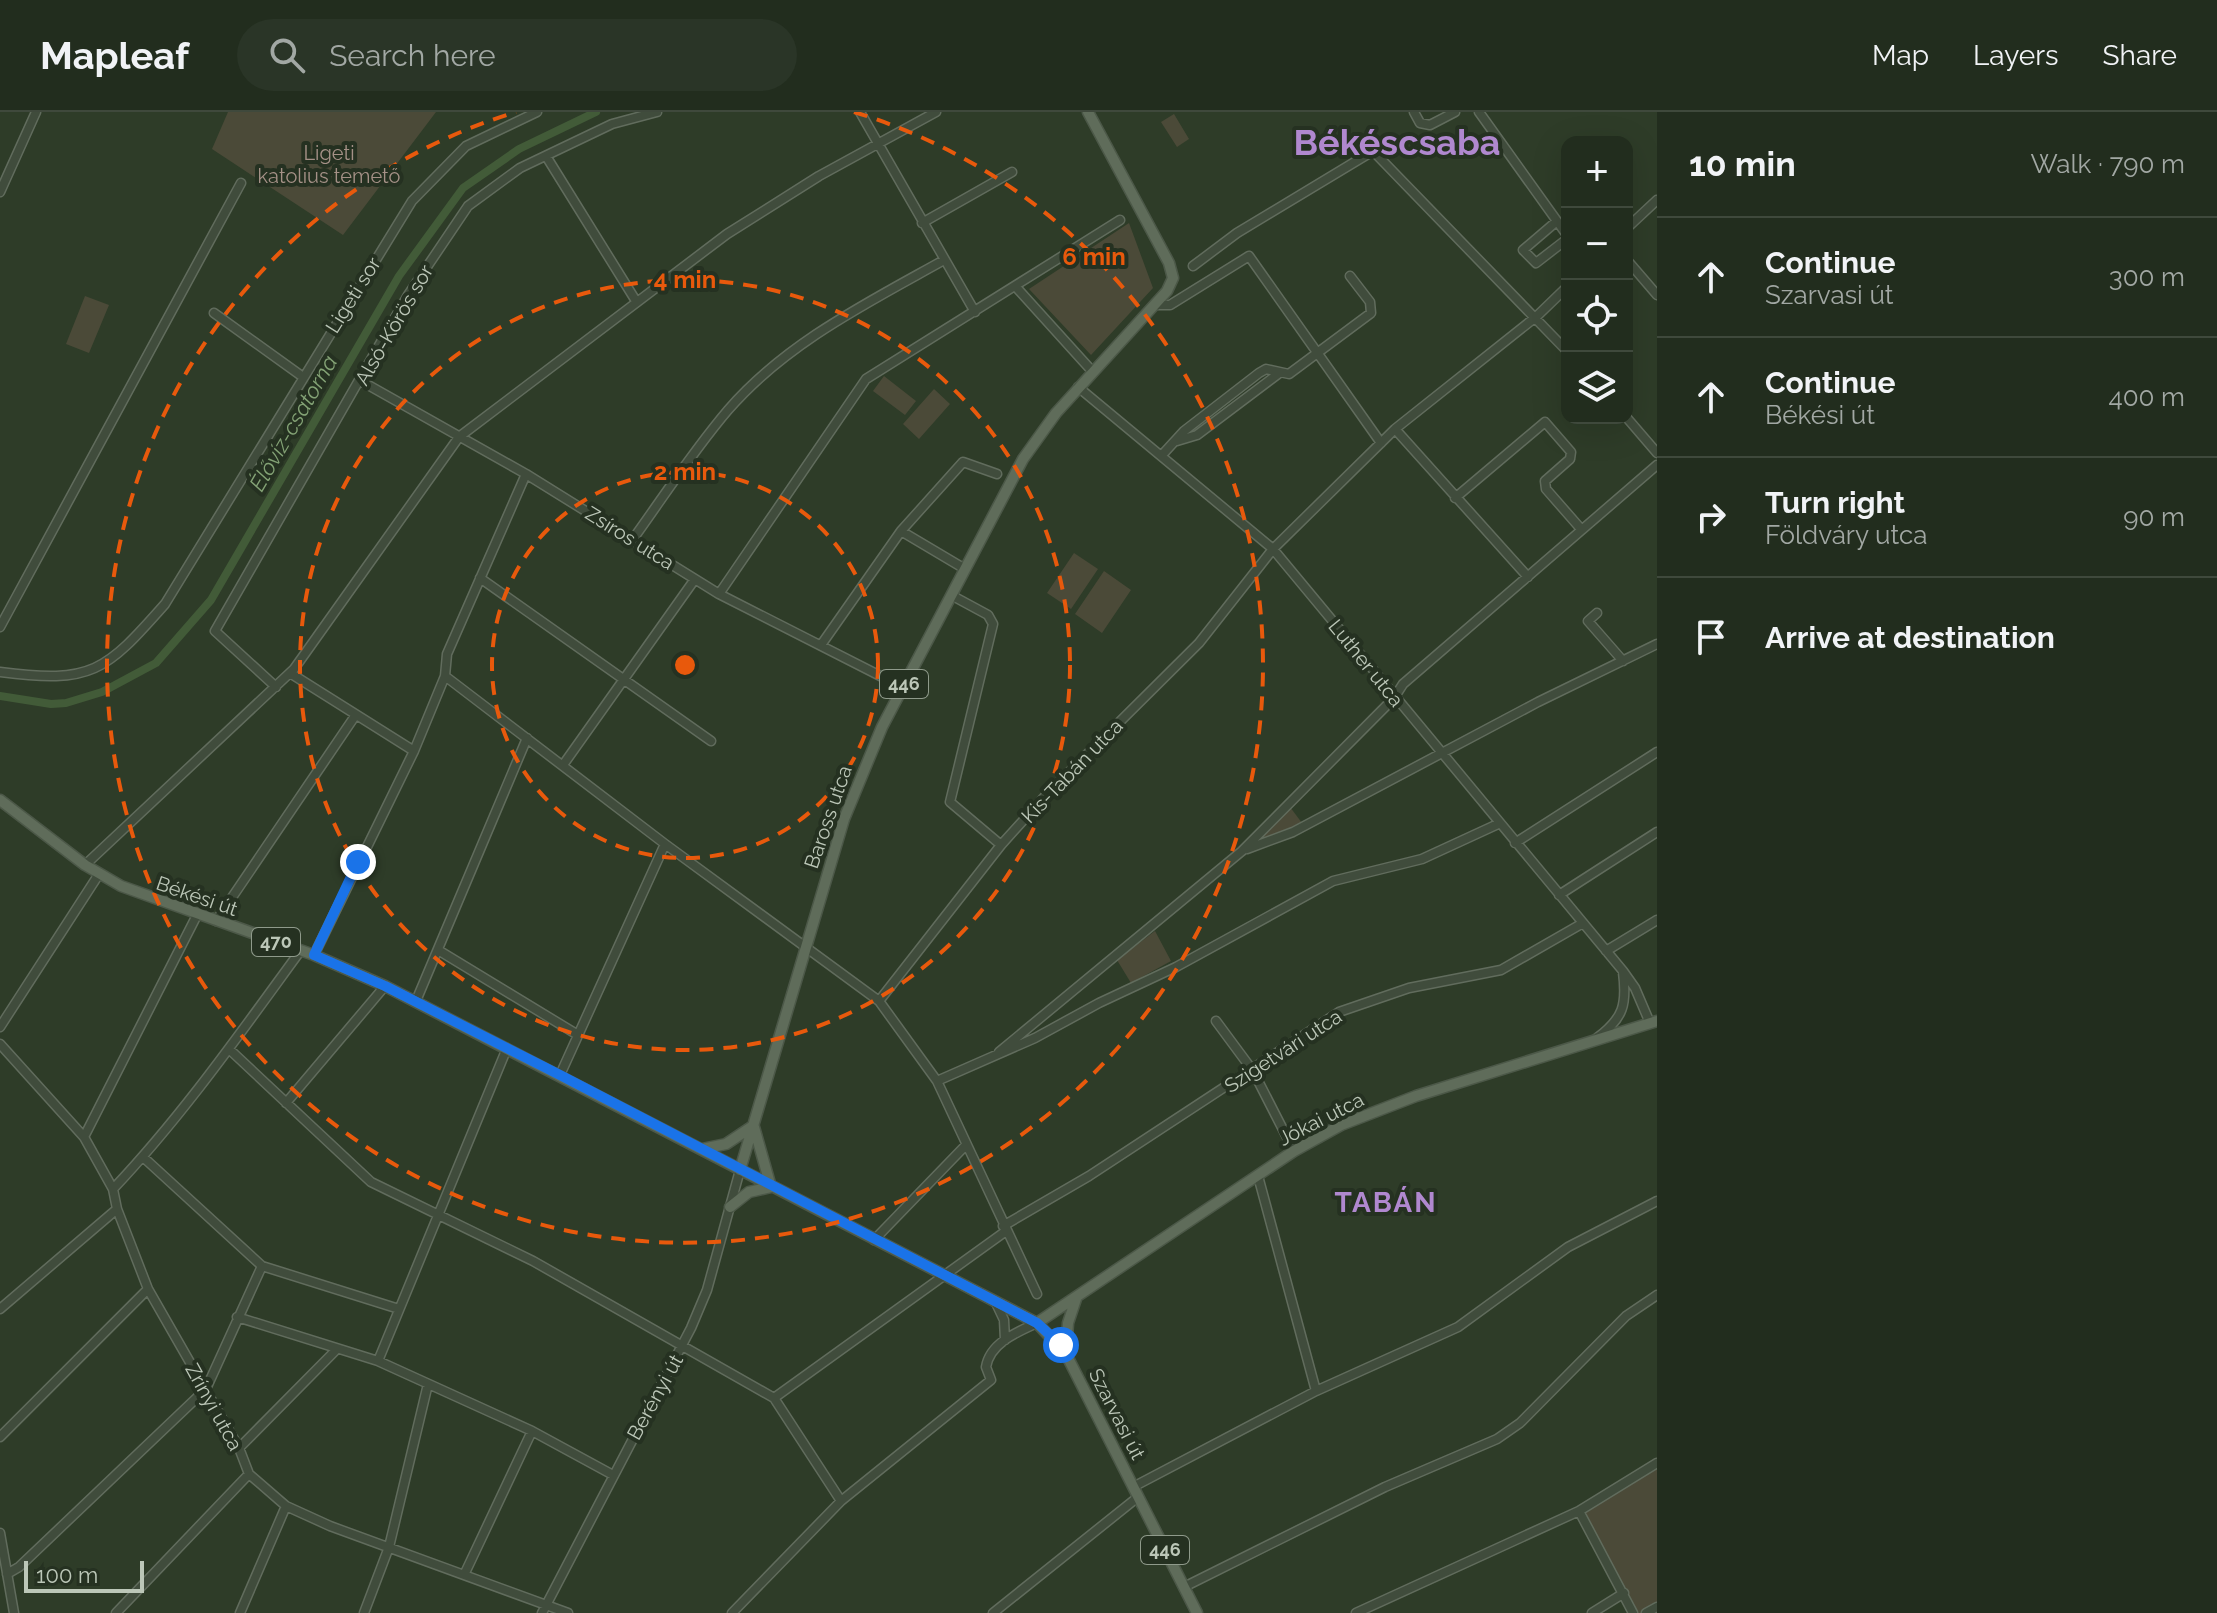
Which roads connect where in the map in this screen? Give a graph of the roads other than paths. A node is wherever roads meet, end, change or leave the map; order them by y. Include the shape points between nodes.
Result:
1 (36, 112) edge
2 (537, 112) edge
3 (657, 112) edge
4 (860, 112) edge
5 (936, 112) edge
6 (1088, 112) edge
7 (1414, 112) edge
8 (1455, 112) edge
9 (1479, 112) edge
10 (877, 142) junction
11 (546, 156) junction
12 (1012, 172) dead end
13 (241, 183) dead end
14 (0, 192) edge
15 (1657, 200) edge
16 (1120, 220) dead end
17 (1557, 221) junction
18 (1633, 222) edge
19 (922, 223) junction
20 (1561, 227) edge
21 (1561, 242) edge
22 (944, 260) junction
23 (1193, 266) dead end
24 (1633, 267) edge
25 (1350, 276) dead end
26 (1015, 286) junction
27 (1561, 293) edge
28 (1657, 295) edge
29 (636, 301) junction
30 (1156, 305) junction
31 (975, 312) junction
32 (214, 313) dead end
33 (1537, 316) junction
34 (1561, 344) edge
35 (1318, 355) junction
36 (1092, 371) junction
37 (303, 377) junction
38 (361, 381) junction
39 (1078, 387) junction
40 (1632, 424) edge
41 (1395, 429) junction
42 (459, 437) junction
43 (1381, 443) junction
44 (1657, 453) edge
45 (1162, 455) junction
46 (1657, 465) edge
47 (526, 474) junction
48 (997, 474) dead end
49 (1455, 498) junction
50 (1581, 529) junction
51 (901, 531) junction
52 (633, 539) junction
53 (1273, 549) junction
54 (965, 569) junction
55 (1528, 577) junction
56 (480, 578) junction
57 (695, 579) junction
58 (719, 594) junction
59 (951, 595) junction
60 (1597, 613) dead end
61 (0, 627) edge
62 (1657, 644) edge
63 (821, 645) junction
64 (1623, 661) junction
65 (2, 672) edge
66 (290, 673) junction
67 (445, 676) junction
68 (622, 681) junction
69 (276, 687) junction
70 (902, 687) junction
71 (1394, 698) junction
72 (355, 716) junction
73 (527, 738) junction
74 (711, 741) dead end
75 (414, 751) junction
76 (1657, 752) edge
77 (1440, 754) junction
78 (563, 765) junction
79 (0, 800) edge
80 (1498, 824) junction
81 (1657, 832) edge
82 (1515, 843) junction
83 (665, 844) junction
84 (1001, 845) junction
85 (1242, 851) junction
86 (85, 865) junction
87 (99, 874) junction
88 (1559, 895) junction
89 (197, 915) junction
90 (1657, 920) edge
91 (216, 921) junction
92 (1583, 923) junction
93 (805, 946) junction
94 (301, 950) junction
95 (438, 950) junction
96 (1606, 951) junction
97 (314, 955) junction
98 (1623, 971) junction
99 (385, 986) junction
100 (1061, 1000) junction
101 (416, 1001) junction
102 (879, 1001) junction
103 (1071, 1018) junction
104 (1216, 1021) dead end
105 (1654, 1022) edge
106 (0, 1027) edge
107 (578, 1035) junction
108 (1593, 1041) junction
109 (0, 1044) edge
110 (507, 1048) junction
111 (229, 1049) junction
112 (999, 1052) junction
113 (1253, 1071) junction
114 (560, 1075) junction
115 (937, 1081) junction
116 (286, 1103) junction
117 (753, 1126) junction
118 (84, 1137) junction
119 (966, 1145) junction
120 (701, 1149) junction
121 (1294, 1151) junction
122 (143, 1157) junction
123 (740, 1170) junction
124 (1258, 1176) junction
125 (771, 1187) junction
126 (113, 1189) junction
127 (1657, 1201) edge
128 (730, 1207) junction
129 (117, 1209) junction
130 (438, 1213) junction
131 (1004, 1228) junction
132 (874, 1240) junction
133 (262, 1266) junction
134 (942, 1276) junction
135 (148, 1289) junction
136 (1037, 1294) dead end
137 (1657, 1295) edge
138 (1076, 1299) junction
139 (996, 1303) junction
140 (0, 1309) edge
141 (399, 1309) junction
142 (237, 1317) junction
143 (1037, 1323) junction
144 (1005, 1340) junction
145 (683, 1346) junction
146 (337, 1349) junction
147 (1066, 1354) junction
148 (378, 1361) junction
149 (428, 1384) junction
150 (206, 1389) junction
151 (1316, 1391) junction
152 (774, 1398) junction
153 (532, 1431) junction
154 (0, 1437) edge
155 (239, 1448) junction
156 (1657, 1463) edge
157 (249, 1474) junction
158 (613, 1475) junction
159 (1136, 1492) junction
160 (841, 1501) junction
161 (286, 1506) junction
162 (1579, 1511) junction
163 (0, 1533) edge
164 (389, 1547) junction
165 (465, 1573) junction
166 (7, 1574) junction
167 (1184, 1587) junction
168 (1624, 1593) junction
169 (1657, 1607) edge
170 (544, 1609) edge
171 (14, 1613) edge
172 (116, 1613) edge
173 (240, 1613) edge
174 (364, 1613) edge
175 (568, 1613) edge
176 (732, 1613) edge
177 (993, 1613) edge
178 (1197, 1613) edge
179 (1356, 1613) edge
180 (1592, 1613) edge
181 (1633, 1613) edge
182 (1646, 1613) edge

1 - 14 street
2 - 37 street, Ligeti sor via 466,146 412,201
3 - 11 street, Alsó-Körös sor via 612,124
4 - 10 street
5 - 10 street
6 - 30 main road, 446 via 1173,278
7 - 8 street via 1420,123 1430,125
9 - 17 street
10 - 19 street
10 - 29 street via 727,234
11 - 29 street
11 - 38 street, Alsó-Körös sor via 468,206 408,295
12 - 19 street
13 - 61 street
15 - 18 street
16 - 26 street
17 - 20 street
17 - 21 street via 1523,250 1536,263
19 - 22 street
22 - 31 street
22 - 52 street via 808,339 757,382 705,440
23 - 33 street via 1237,233 1373,151
24 - 28 street
25 - 35 street via 1370,302 1371,313
26 - 31 street
26 - 36 street
27 - 33 street, Kis-Tabán utca
29 - 42 street
30 - 35 street via 1170,305 1249,256
30 - 36 main road, 446
31 - 58 street via 866,379
32 - 37 street
33 - 34 street
33 - 41 street, Kis-Tabán utca
35 - 43 street
35 - 45 street via 1289,374 1278,374
36 - 39 main road, 446
37 - 65 street, Ligeti sor via 165,604 124,651 101,668 71,677
38 - 42 street, Zsíros utca
38 - 69 street, Alsó-Körös sor via 215,631
39 - 45 street, Luther utca
39 - 54 main road, Baross utca / 446 via 1038,437
40 - 44 street
41 - 43 street, Kis-Tabán utca
41 - 49 street
42 - 47 street, Zsíros utca
42 - 66 street
43 - 53 street, Kis-Tabán utca
45 - 53 street, Luther utca
46 - 50 street
47 - 52 street, Zsíros utca
47 - 56 street
48 - 51 street via 963,462
49 - 50 street via 1545,422 1571,452 1545,481 1546,489
49 - 55 street
50 - 55 street
51 - 54 street
51 - 63 street
52 - 57 street, Zsíros utca
53 - 71 street, Luther utca
53 - 84 street, Kis-Tabán utca via 1199,643
54 - 59 main road, Baross utca / 446
55 - 71 street via 1403,684
56 - 67 street via 447,654
56 - 68 street
57 - 58 street, Zsíros utca
57 - 68 street
58 - 63 street, Zsíros utca
59 - 70 main road, Baross utca / 446
59 - 84 street via 988,615 993,624 950,802
60 - 64 street via 1588,621
62 - 64 street
63 - 70 street, Zsíros utca
64 - 77 street
66 - 69 street
66 - 72 street
67 - 73 street
67 - 75 street
68 - 74 street
68 - 78 street
69 - 86 street
70 - 93 main road, Baross utca / 446 via 852,795
71 - 77 street, Luther utca
71 - 85 street
72 - 75 street
72 - 91 street
73 - 78 street
73 - 95 street
75 - 97 street
76 - 82 street
77 - 80 street, Luther utca
77 - 85 street via 1293,832
78 - 83 street
79 - 86 main road, Békési út / 470
80 - 82 street, Luther utca
80 - 103 street via 1422,859 1333,881
81 - 88 street
82 - 88 street, Luther utca
83 - 93 street
83 - 107 street
84 - 102 street, Kis-Tabán utca
85 - 100 street
86 - 87 main road, Békési út / 470
87 - 89 main road, Békési út / 470 via 143,897
87 - 106 street
88 - 92 street, Luther utca
89 - 91 main road, Békési út / 470
89 - 118 street
90 - 96 street
91 - 94 main road, Békési út / 470
92 - 96 street, Luther utca
92 - 113 street, Szigetvári utca via 1501,970 1409,988 1339,1012
93 - 102 street
93 - 117 main road, Baross utca / 446
94 - 97 main road, Békési út / 470
94 - 111 street
95 - 101 street
95 - 107 street
96 - 98 street, Luther utca
97 - 99 main road, Békési út / 470
98 - 105 street, Luther utca
98 - 108 street via 1623,1014
99 - 101 main road, Békési út / 470
99 - 116 street
100 - 103 street
100 - 112 street
101 - 110 main road, Békési út / 470
102 - 115 street
103 - 112 street
104 - 113 street
105 - 108 main road, Jókai utca
107 - 114 street
108 - 121 main road, Jókai utca via 1363,1115
109 - 118 street, Zrínyi utca
110 - 114 main road, Békési út / 470
110 - 130 street
111 - 116 street
111 - 122 street
112 - 115 street
113 - 121 street
113 - 131 street, Szigetvári utca
114 - 120 main road, Békési út / 470
115 - 119 street
116 - 130 street via 371,1182
117 - 120 main road via 726,1144
117 - 123 main road, Baross utca / 446
117 - 125 main road
118 - 126 street, Zrínyi utca
119 - 131 street
119 - 132 street
120 - 123 main road, Békési út / 470
121 - 124 main road, Jókai utca
122 - 126 street
122 - 133 street
123 - 125 main road, Szarvasi út / 446
123 - 128 street, Berényi út
124 - 138 main road, Jókai utca
124 - 151 street
125 - 128 main road via 749,1192
125 - 132 main road, Szarvasi út / 446
126 - 129 street, Zrínyi utca
127 - 151 street via 1568,1247 1458,1327
128 - 145 street, Berényi út via 707,1290
129 - 135 street, Zrínyi utca
129 - 140 street
130 - 141 street
130 - 145 street
131 - 134 street, Szigetvári utca
131 - 136 street
132 - 134 main road, Szarvasi út / 446
133 - 141 street
133 - 142 street
134 - 139 main road, Szarvasi út / 446
134 - 152 street, Szigetvári utca
135 - 150 street, Zrínyi utca
135 - 154 street
137 - 167 street via 1626,1316 1520,1423 1497,1439 1385,1487
138 - 143 main road, Jókai utca
138 - 147 main road
139 - 143 main road, Szarvasi út / 446
139 - 144 street
141 - 148 street
142 - 146 street
142 - 150 street
143 - 144 street
143 - 147 main road, Szarvasi út / 446
144 - 160 street via 987,1359 991,1380
145 - 152 street
145 - 158 street, Berényi út
146 - 148 street
146 - 155 street
147 - 159 main road, Szarvasi út / 446
148 - 149 street
149 - 153 street
149 - 164 street
150 - 155 street, Zrínyi utca
150 - 166 street
151 - 159 street
152 - 160 street
153 - 158 street
153 - 165 street
155 - 157 street, Zrínyi utca
156 - 162 street
157 - 161 street, Zrínyi utca
157 - 172 street
158 - 170 street, Berényi út
159 - 167 main road, Szarvasi út / 446
159 - 177 street
160 - 176 street
161 - 164 street, Zrínyi utca
161 - 173 street
162 - 168 street
162 - 179 street
163 - 166 street
164 - 165 street, Zrínyi utca
164 - 174 street
165 - 170 street, Zrínyi utca
166 - 171 street
167 - 178 main road, Szarvasi út / 446
168 - 180 street
168 - 181 street
169 - 182 street
170 - 175 street, Zrínyi utca

